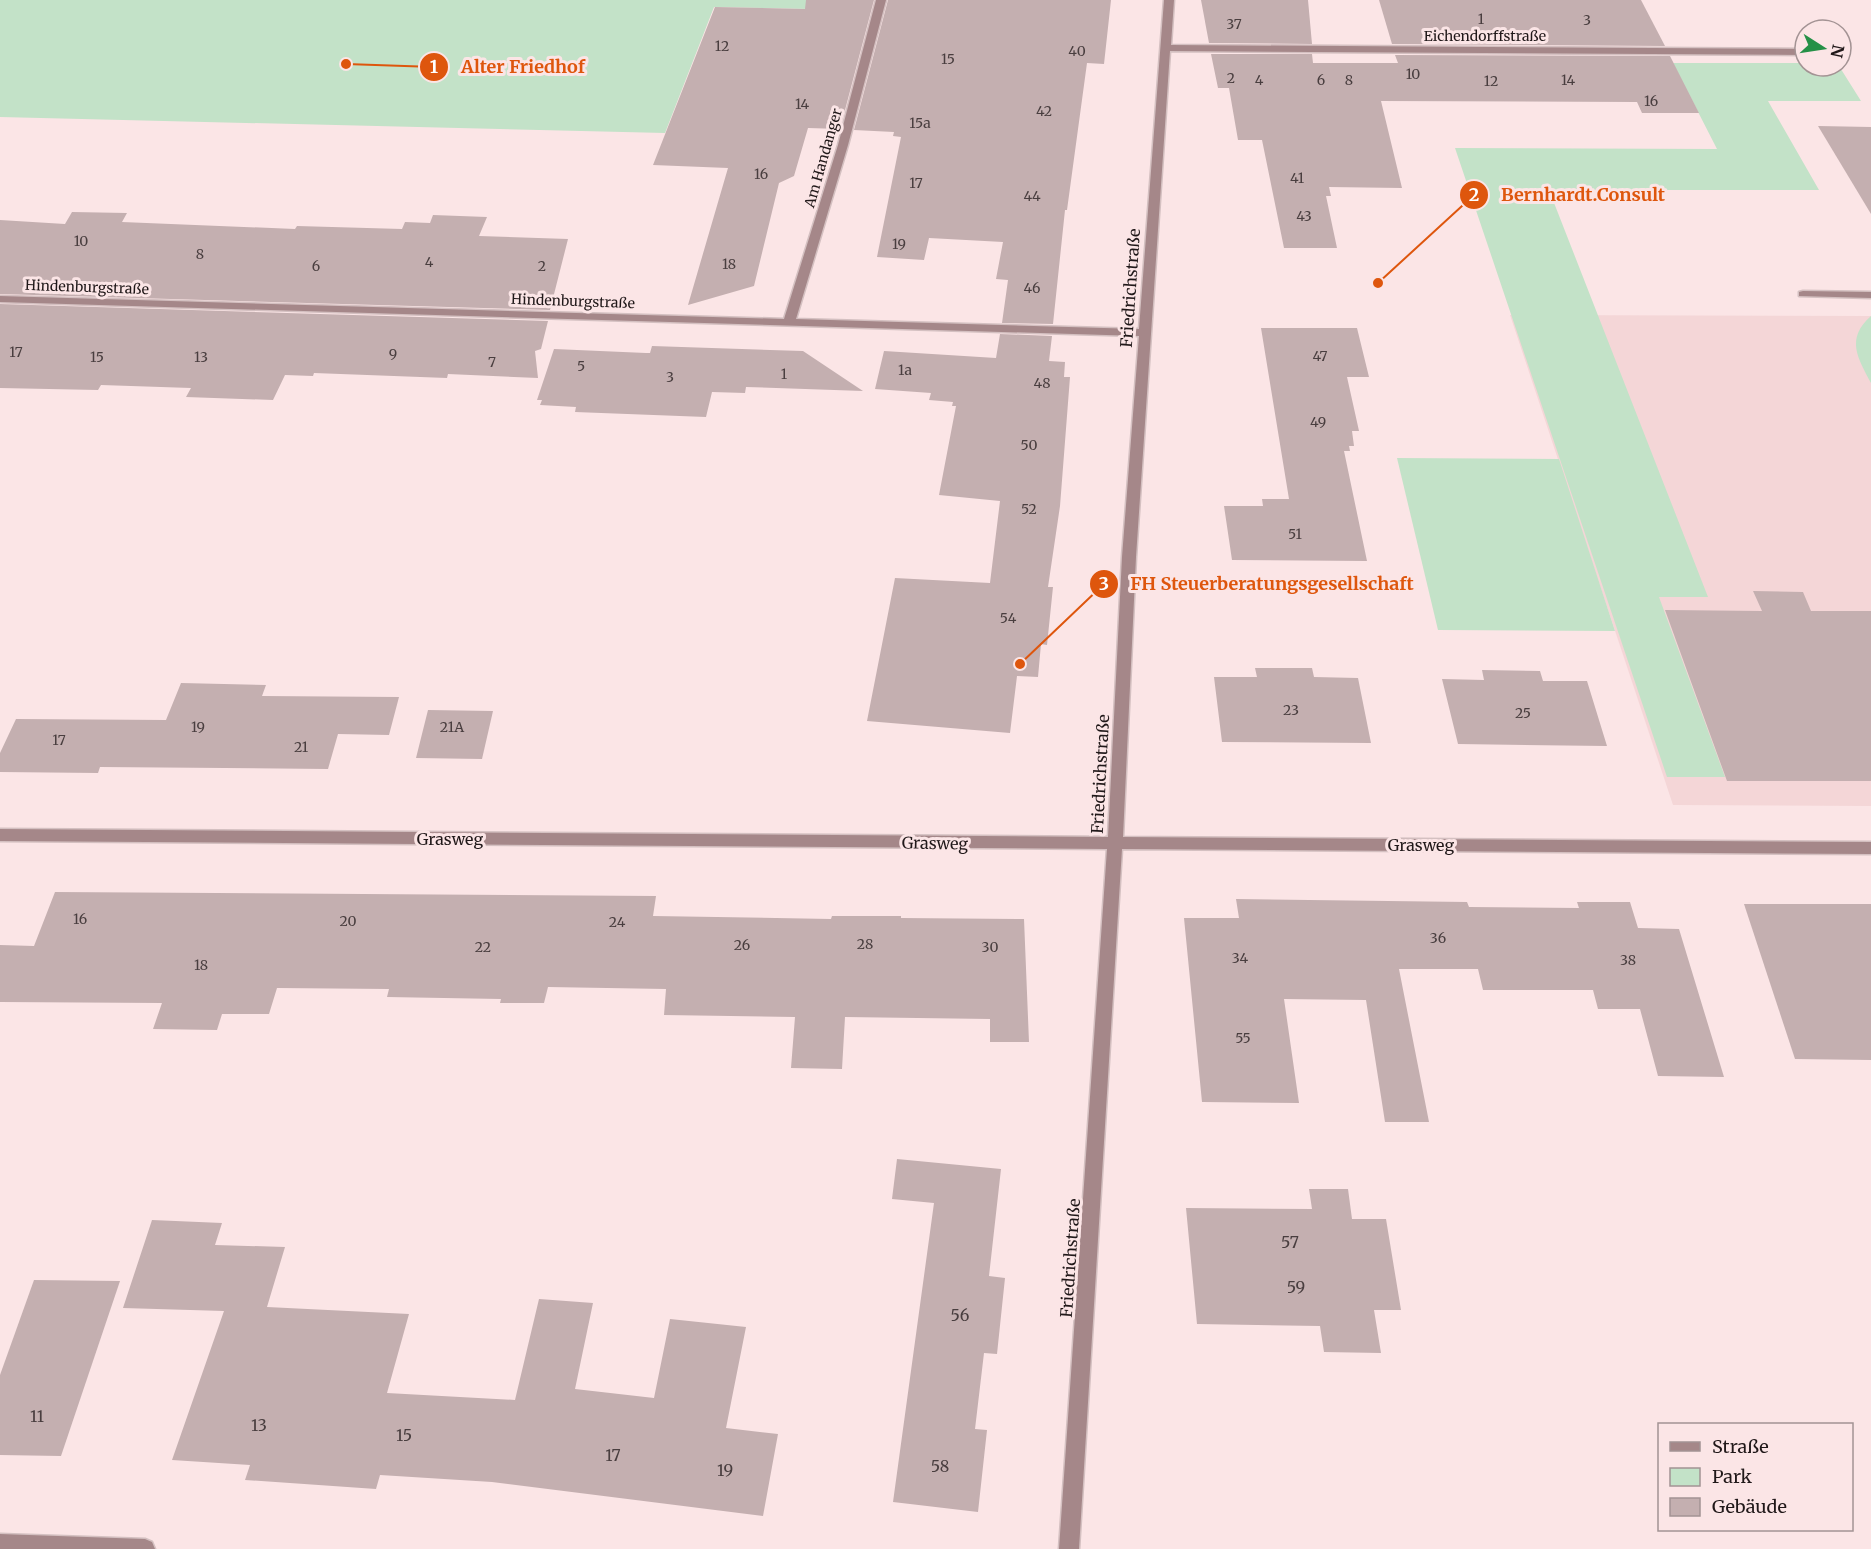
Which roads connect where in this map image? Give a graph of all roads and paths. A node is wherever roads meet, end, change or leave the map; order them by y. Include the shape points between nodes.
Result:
1 (881, 0) edge
2 (1169, 0) edge
3 (1165, 48) junction
4 (1793, 52) edge
5 (1803, 294) dead end
6 (1871, 295) edge
7 (0, 299) edge
8 (789, 323) junction
9 (1144, 333) junction
10 (0, 835) edge
11 (1115, 844) junction
12 (1871, 848) edge
13 (0, 1544) edge
14 (144, 1549) edge
15 (1069, 1549) edge

1 - 8 street, Am Handanger via 843,145
2 - 3 street, Friedrichstraße
3 - 4 street, Eichendorffstraße
3 - 9 street, Friedrichstraße
5 - 6 street
7 - 8 street, Hindenburgstraße
8 - 9 street, Hindenburgstraße
9 - 11 street, Friedrichstraße
10 - 11 street, Grasweg
11 - 12 street, Grasweg
11 - 15 street, Friedrichstraße
13 - 14 street

